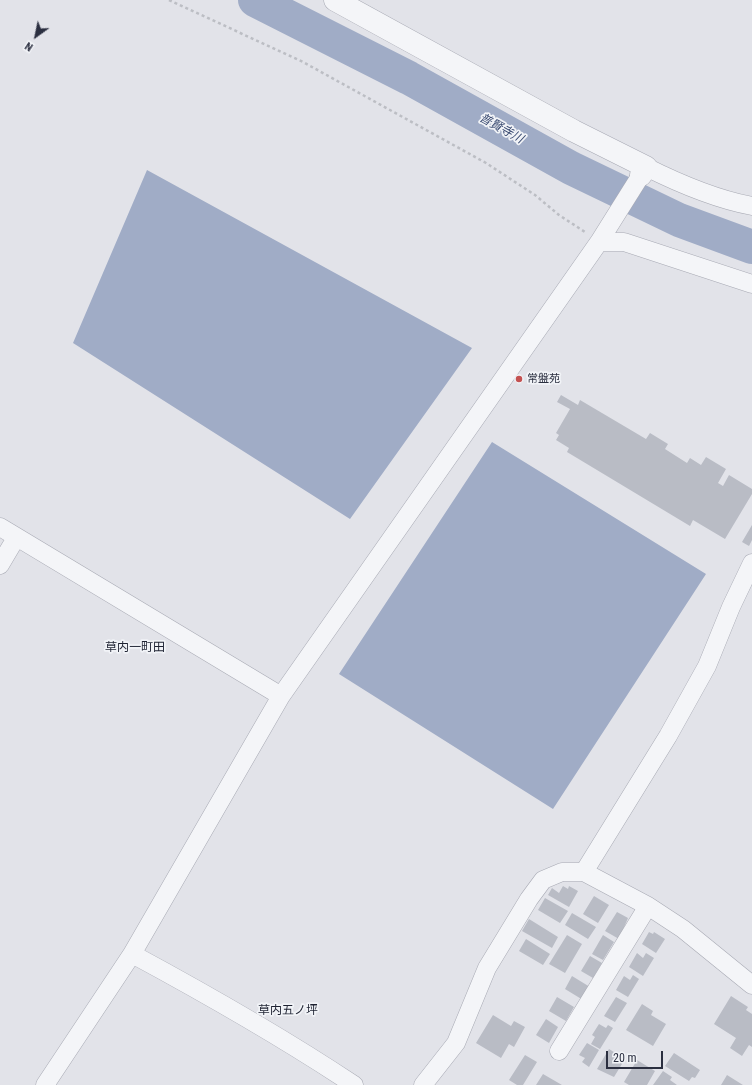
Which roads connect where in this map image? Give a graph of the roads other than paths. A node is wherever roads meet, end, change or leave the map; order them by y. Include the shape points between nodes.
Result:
1 (334, 0) edge
2 (643, 171) junction
3 (752, 206) edge
4 (599, 242) junction
5 (752, 284) edge
6 (0, 528) edge
7 (16, 538) junction
8 (752, 563) edge
9 (0, 564) edge
10 (281, 696) junction
11 (584, 872) junction
12 (648, 906) junction
13 (132, 954) junction
14 (752, 985) edge
15 (559, 1051) dead end
16 (45, 1085) edge
17 (354, 1085) edge
18 (423, 1085) edge

1 - 2 street
2 - 3 street via 727,201
2 - 4 street
4 - 5 street via 624,242
4 - 10 street
6 - 7 street
7 - 9 street
7 - 10 street
8 - 11 street via 707,666 668,736
10 - 13 street
11 - 12 street
11 - 18 street via 562,872 543,880 487,968 456,1043
12 - 14 street via 683,929
12 - 15 street
13 - 16 street
13 - 17 street via 226,1005

